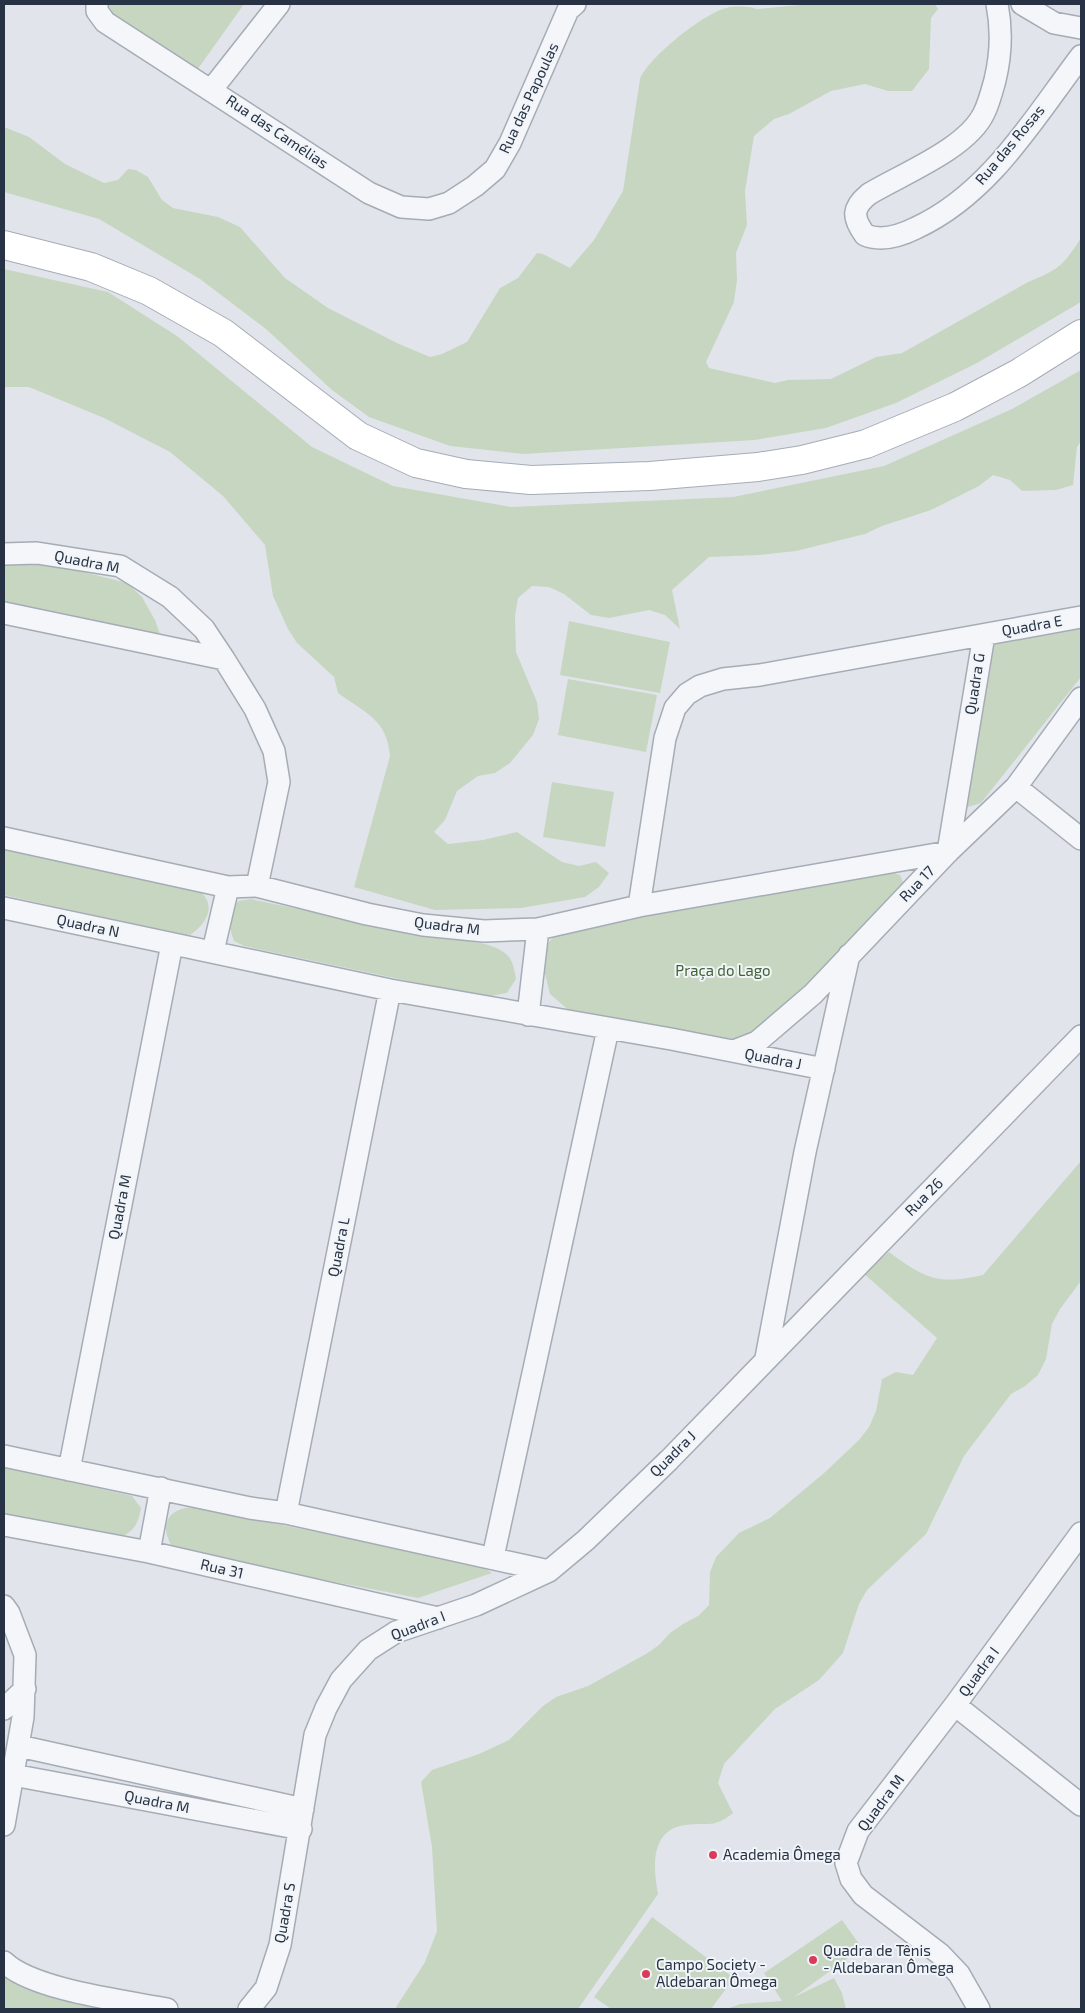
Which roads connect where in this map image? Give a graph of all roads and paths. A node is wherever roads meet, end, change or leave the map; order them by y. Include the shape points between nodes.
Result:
1 (97, 4) edge
2 (279, 4) edge
3 (997, 4) edge
4 (1022, 4) edge
5 (567, 6) edge
6 (1081, 28) edge
7 (1081, 56) edge
8 (212, 89) junction
9 (475, 186) joint
10 (4, 245) edge
11 (1081, 334) edge
12 (4, 554) edge
13 (4, 613) edge
14 (1081, 617) edge
15 (984, 635) junction
16 (224, 658) junction
17 (1081, 698) edge
18 (1016, 788) junction
19 (4, 838) edge
20 (1081, 839) edge
21 (948, 852) junction
22 (257, 886) junction
23 (228, 887) junction
24 (639, 906) junction
25 (4, 908) edge
26 (538, 929) junction
27 (172, 944) junction
28 (213, 951) junction
29 (849, 955) junction
30 (390, 990) junction
31 (528, 1015) junction
32 (608, 1029) junction
33 (1081, 1036) edge
34 (734, 1051) junction
35 (1081, 1054) edge
36 (1055, 1064) junction
37 (824, 1069) junction
38 (766, 1358) junction
39 (4, 1456) edge
40 (69, 1470) junction
41 (161, 1488) junction
42 (286, 1513) junction
43 (4, 1525) edge
44 (1081, 1533) edge
45 (149, 1552) junction
46 (494, 1558) junction
47 (549, 1571) junction
48 (4, 1606) edge
49 (438, 1618) junction
50 (25, 1689) junction
51 (955, 1705) junction
52 (4, 1709) edge
53 (18, 1746) junction
54 (13, 1775) junction
55 (1081, 1805) edge
56 (302, 1819) junction
57 (4, 1825) edge
58 (4, 1962) edge
59 (167, 2009) edge
60 (249, 2009) edge
61 (979, 2009) edge

1 - 8 street, Rua das Camélias via 97,11 105,22
2 - 8 street
3 - 7 street, Rua das Rosas via 1000,60 984,114 947,150 858,203 855,213 865,235 882,238 901,235 942,213 980,183 1007,154
4 - 6 street via 1054,23
5 - 9 street, Rua das Papoulas via 510,143 495,168
8 - 9 street, Rua das Camélias via 369,193 401,207 429,209 449,203
10 - 11 street via 90,267 149,290 223,333 358,436 416,463 466,474 531,480 650,476 758,467 866,444 955,407 1019,373
12 - 16 street, Quadra M via 37,553 120,566 170,597 204,629
13 - 16 street
14 - 15 street, Quadra E
15 - 21 street, Quadra G
15 - 24 street, Quadra G via 723,679 687,694 675,708 665,738
16 - 22 street, Quadra M via 255,709 274,750 279,782
17 - 18 street, Rua 17
18 - 20 street
18 - 21 street, Rua 17
19 - 23 street, Quadra M
21 - 24 street
21 - 29 street, Rua 17
22 - 23 street, Quadra M
22 - 26 street, Quadra M via 423,925 484,931
23 - 28 street
24 - 26 street, Quadra M
25 - 27 street, Quadra N
26 - 31 street
27 - 28 street
27 - 40 street, Quadra M
28 - 30 street
29 - 34 street, Rua 17 via 813,994 757,1042
29 - 37 street
30 - 31 street
30 - 42 street, Quadra L
31 - 32 street
32 - 34 street, Quadra J
32 - 46 street
33 - 36 street, Rua 26
34 - 37 street, Quadra J
35 - 36 street
36 - 38 street, Rua 26
37 - 38 street
38 - 47 street, Quadra J via 668,1460 586,1540
39 - 40 street
40 - 41 street
41 - 42 street
41 - 45 street
42 - 46 street
43 - 45 street, Rua 31
44 - 51 street, Quadra I
45 - 49 street, Rua 31
46 - 47 street
47 - 49 street, Quadra I via 476,1605
48 - 50 street via 25,1655
49 - 56 street, Quadra I via 396,1632 368,1650 341,1680 315,1735
50 - 52 street
50 - 53 street
51 - 55 street, Quadra I
51 - 61 street, Quadra M via 858,1830 846,1863 851,1879 863,1895 940,1954 959,1974
53 - 54 street
53 - 56 street, Quadra M
54 - 56 street, Quadra M
54 - 57 street
56 - 60 street, Quadra S via 280,1945 266,1988
58 - 59 street via 31,1978

